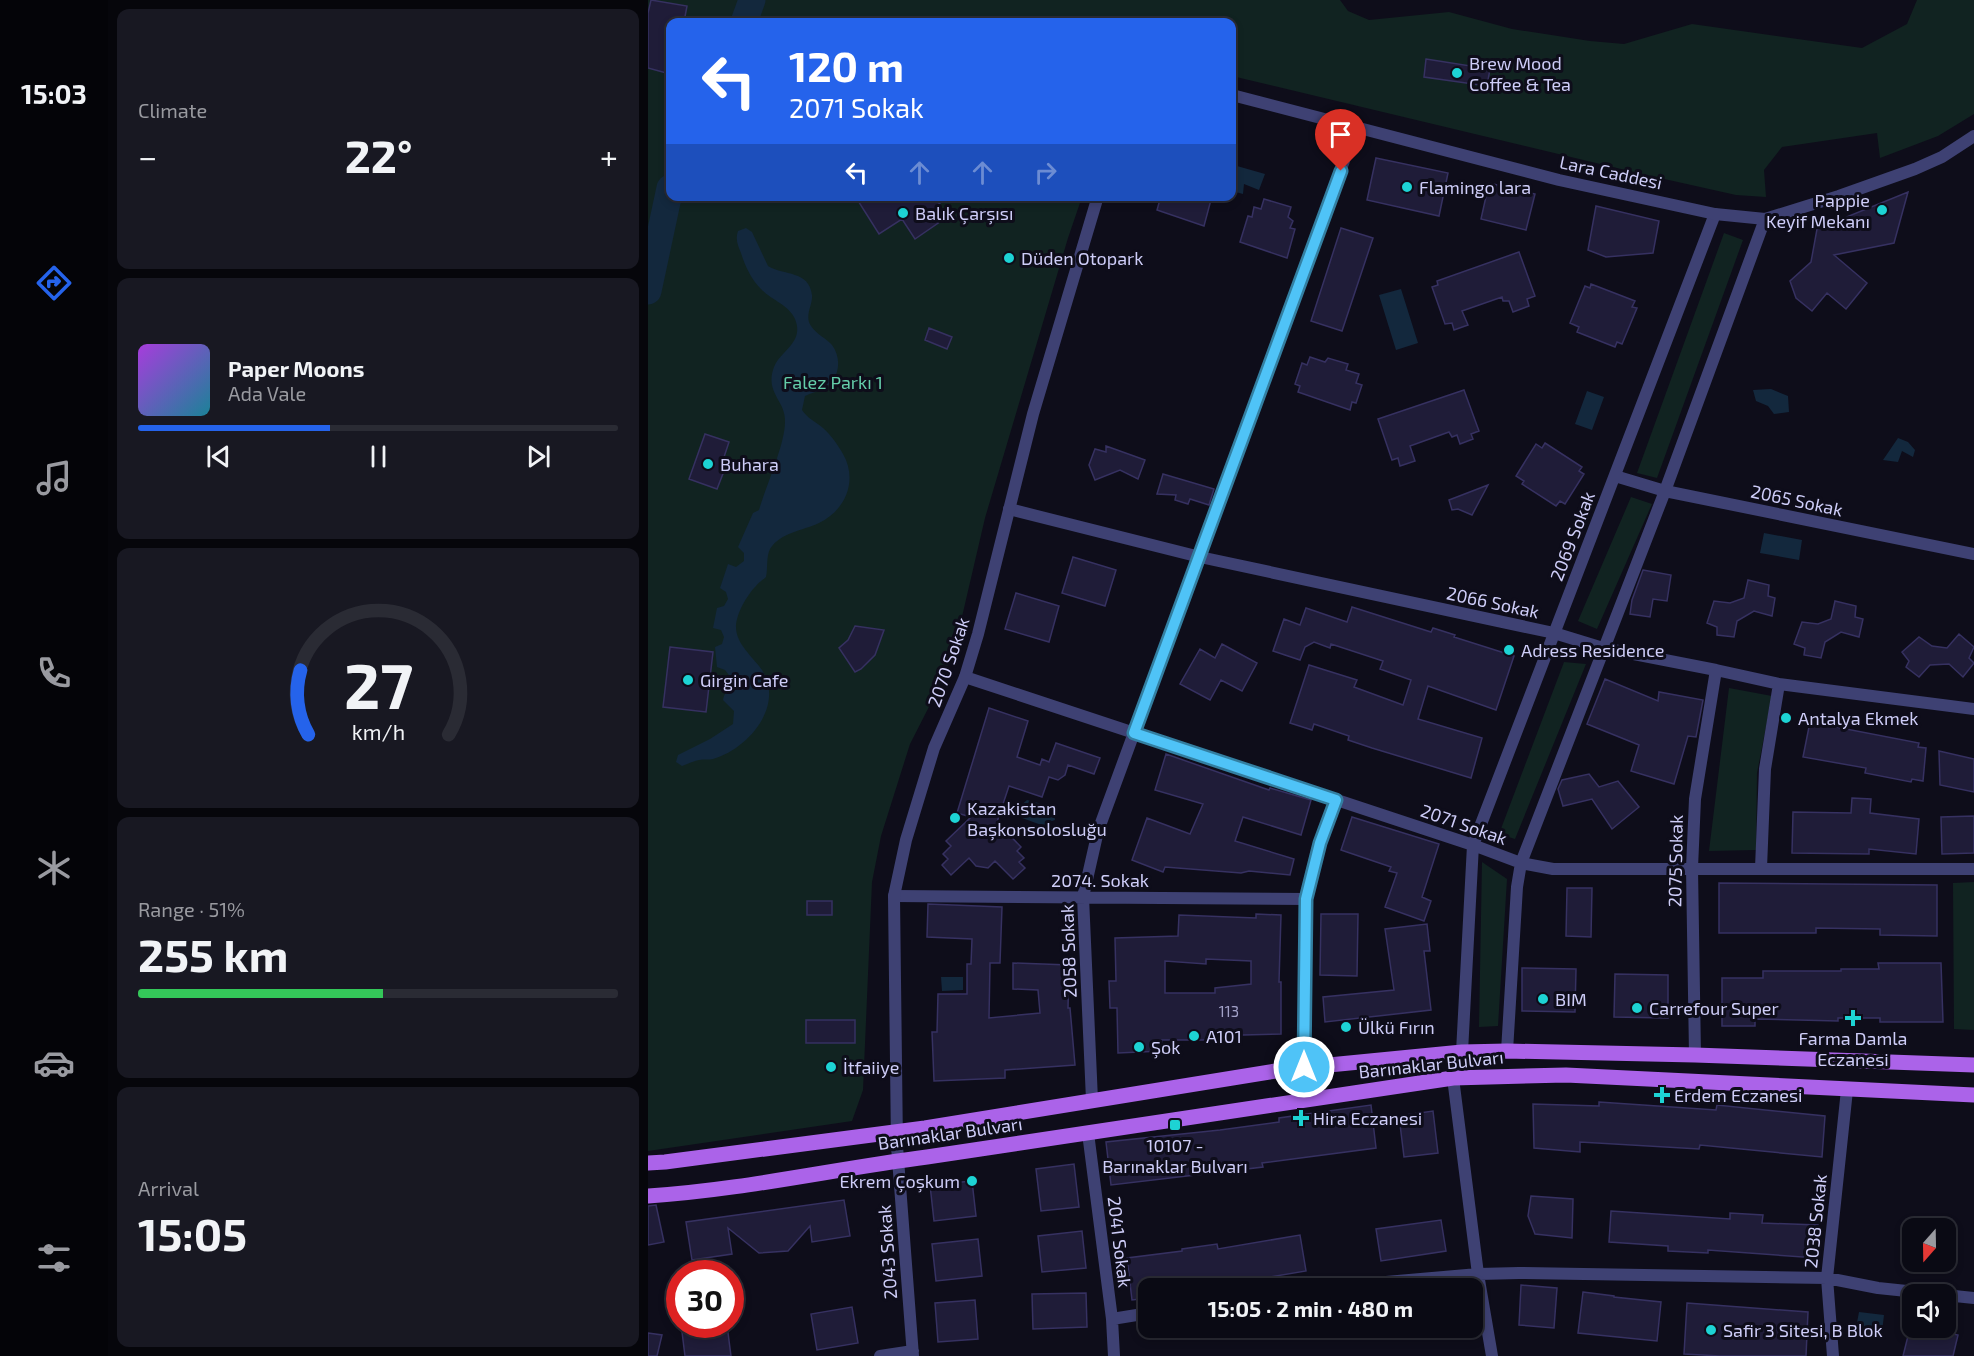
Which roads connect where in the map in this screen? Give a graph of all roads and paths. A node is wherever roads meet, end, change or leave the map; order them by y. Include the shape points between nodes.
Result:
1 (1236, 96) edge
2 (1356, 128) junction
3 (1974, 135) edge
4 (1097, 201) edge
5 (1715, 214) junction
6 (1765, 219) junction
7 (1614, 476) junction
8 (1665, 491) junction
9 (1009, 509) junction
10 (1974, 554) edge
11 (1200, 557) junction
12 (1554, 633) junction
13 (1603, 648) junction
14 (1716, 670) junction
15 (965, 677) junction
16 (1779, 684) junction
17 (1974, 709) edge
18 (1134, 733) junction
19 (1336, 800) junction
20 (1473, 845) junction
21 (1521, 863) junction
22 (1692, 868) junction
23 (1761, 868) junction
24 (1974, 869) edge
25 (894, 896) junction
26 (1083, 897) junction
27 (1306, 899) junction
28 (1507, 1051) junction
29 (1462, 1052) junction
30 (1695, 1054) junction
31 (1974, 1065) edge
32 (1304, 1067) junction
33 (1453, 1078) junction
34 (1846, 1090) junction
35 (1974, 1095) edge
36 (1092, 1100) junction
37 (1088, 1133) junction
38 (897, 1146) junction
39 (648, 1163) edge
40 (648, 1196) edge
41 (1478, 1274) junction
42 (1432, 1278) edge
43 (1827, 1278) junction
44 (1974, 1298) edge
45 (1138, 1315) edge
46 (1112, 1319) junction
47 (913, 1354) edge
48 (880, 1356) edge
49 (1114, 1356) edge
50 (1492, 1356) edge
51 (1833, 1356) edge

1 - 2 street, Lara Caddesi
2 - 5 street, Lara Caddesi via 1559,180
2 - 11 street, 2058 Sokak
3 - 6 street, Lara Caddesi via 1942,157 1915,168
4 - 9 street, 2070 Sokak
5 - 6 street, Lara Caddesi
5 - 7 street, 2069 Sokak
6 - 8 street
7 - 8 street, 2065 Sokak
7 - 12 street, 2069 Sokak
8 - 10 street, 2065 Sokak
8 - 13 street
9 - 11 street, 2066 Sokak
9 - 15 street, 2070 Sokak
11 - 12 street, 2066 Sokak
11 - 18 street, 2058 Sokak
12 - 13 street, 2066 Sokak
12 - 20 street, 2069 Sokak
13 - 14 street, 2066 Sokak
13 - 21 street
14 - 16 street, 2066 Sokak
14 - 22 street, 2075 Sokak via 1695,799
15 - 18 street, 2071 Sokak
15 - 25 street, 2070 Sokak via 934,748 906,840
16 - 17 street, 2066 Sokak
16 - 23 street via 1765,769
18 - 19 street, 2071 Sokak
18 - 26 street, 2058 Sokak via 1098,831
19 - 20 street, 2071 Sokak
19 - 27 street
20 - 21 street, 2071 Sokak
20 - 29 street, 2069 Sokak
21 - 22 street, 2071 Sokak via 1553,869
21 - 28 street
22 - 23 street, 2071 Sokak
22 - 30 street, 2075 Sokak
23 - 24 street, 2071 Sokak
25 - 26 street, 2074. Sokak
25 - 38 street, 2070 Sokak
26 - 27 street, 2074. Sokak
26 - 36 street, 2058 Sokak
27 - 32 street
28 - 29 main road, Barınaklar Bulvarı
28 - 30 main road, Barınaklar Bulvarı
29 - 32 main road, Barınaklar Bulvarı
30 - 31 main road, Barınaklar Bulvarı
32 - 36 main road, Barınaklar Bulvarı
33 - 34 main road, Barınaklar Bulvarı via 1566,1075
33 - 37 main road, Barınaklar Bulvarı
33 - 41 street
34 - 35 main road, Barınaklar Bulvarı
34 - 43 street, 2038 Sokak
36 - 38 main road, Barınaklar Bulvarı via 925,1128
37 - 38 main road, Barınaklar Bulvarı
37 - 46 street, 2041 Sokak
38 - 39 main road, Barınaklar Bulvarı
38 - 40 main road, Barınaklar Bulvarı via 694,1193
38 - 47 street, 2043 Sokak
41 - 42 street
41 - 43 street
41 - 50 street
43 - 44 street via 1878,1288
43 - 51 street, 2038 Sokak
45 - 46 street
46 - 49 street, 2041 Sokak
47 - 48 street

